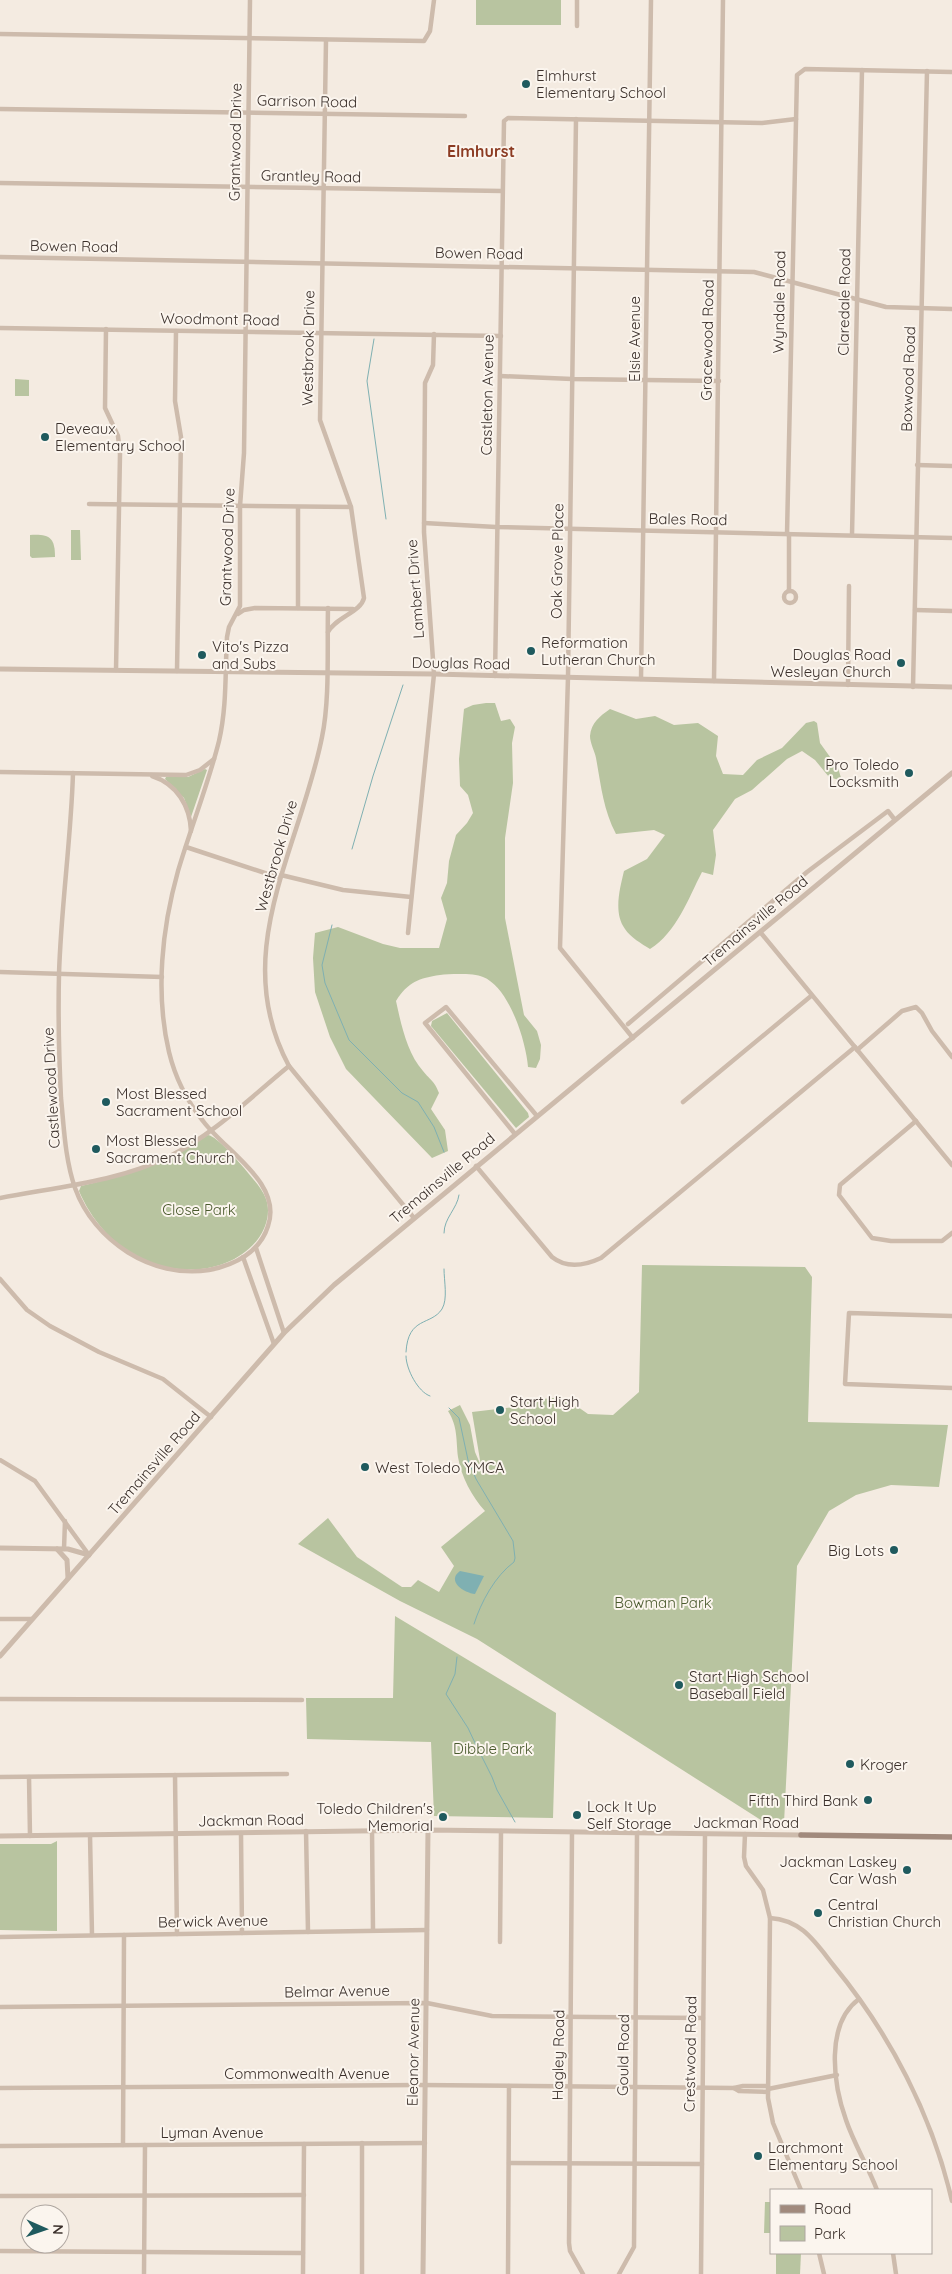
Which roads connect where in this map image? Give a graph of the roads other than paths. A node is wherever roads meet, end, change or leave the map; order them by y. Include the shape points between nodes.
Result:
1 (250, 0) edge
2 (434, 0) edge
3 (577, 0) edge
4 (651, 0) edge
5 (723, 0) edge
6 (577, 26) dead end
7 (0, 34) edge
8 (249, 39) junction
9 (326, 40) junction
10 (862, 70) junction
11 (927, 71) junction
12 (952, 72) edge
13 (0, 109) edge
14 (248, 113) junction
15 (324, 114) junction
16 (464, 116) dead end
17 (576, 119) junction
18 (796, 119) junction
19 (648, 121) junction
20 (723, 122) junction
21 (0, 183) edge
22 (247, 187) junction
23 (322, 188) junction
24 (502, 191) junction
25 (0, 257) edge
26 (245, 261) junction
27 (322, 263) junction
28 (501, 266) junction
29 (574, 268) junction
30 (647, 269) junction
31 (720, 270) junction
32 (792, 281) junction
33 (857, 300) junction
34 (922, 309) junction
35 (952, 309) edge
36 (0, 328) edge
37 (106, 329) junction
38 (176, 331) junction
39 (244, 332) junction
40 (321, 333) junction
41 (434, 334) junction
42 (501, 336) junction
43 (500, 376) junction
44 (572, 379) junction
45 (646, 381) junction
46 (719, 381) junction
47 (918, 465) junction
48 (952, 466) edge
49 (89, 504) dead end
50 (119, 504) junction
51 (180, 506) junction
52 (240, 506) junction
53 (351, 507) junction
54 (298, 508) junction
55 (424, 523) junction
56 (496, 526) junction
57 (571, 528) junction
58 (643, 530) junction
59 (717, 532) junction
60 (788, 534) junction
61 (852, 534) junction
62 (916, 537) junction
63 (952, 538) edge
64 (849, 586) dead end
65 (789, 591) dead end
66 (298, 608) junction
67 (328, 608) junction
68 (356, 609) junction
69 (915, 610) junction
70 (952, 611) edge
71 (237, 615) junction
72 (327, 633) junction
73 (0, 670) edge
74 (116, 670) junction
75 (177, 671) junction
76 (226, 672) junction
77 (326, 673) junction
78 (434, 674) junction
79 (495, 676) junction
80 (568, 677) junction
81 (641, 679) junction
82 (714, 681) junction
83 (848, 685) junction
84 (914, 686) junction
85 (952, 687) edge
86 (214, 759) junction
87 (0, 772) edge
88 (73, 773) junction
89 (952, 773) edge
90 (144, 774) junction
91 (895, 820) junction
92 (190, 834) junction
93 (186, 846) junction
94 (280, 876) junction
95 (411, 897) junction
96 (408, 933) dead end
97 (761, 933) junction
98 (0, 972) edge
99 (59, 974) junction
100 (162, 977) junction
101 (811, 996) junction
102 (628, 1024) dead end
103 (633, 1038) junction
104 (856, 1048) junction
105 (952, 1056) edge
106 (289, 1066) junction
107 (683, 1102) dead end
108 (537, 1116) junction
109 (916, 1121) junction
110 (210, 1131) junction
111 (515, 1134) junction
112 (952, 1164) edge
113 (476, 1166) junction
114 (74, 1184) junction
115 (0, 1198) edge
116 (414, 1218) junction
117 (952, 1233) edge
118 (256, 1248) junction
119 (250, 1252) joint
120 (243, 1257) junction
121 (0, 1279) edge
122 (952, 1316) edge
123 (284, 1333) junction
124 (274, 1344) junction
125 (952, 1388) edge
126 (211, 1417) junction
127 (0, 1460) edge
128 (65, 1520) junction
129 (0, 1548) edge
130 (56, 1548) junction
131 (64, 1549) junction
132 (90, 1555) junction
133 (68, 1579) junction
134 (0, 1619) edge
135 (32, 1619) junction
136 (0, 1656) edge
137 (0, 1699) edge
138 (302, 1700) dead end
139 (287, 1774) dead end
140 (175, 1775) junction
141 (29, 1777) junction
142 (0, 1778) edge
143 (372, 1830) junction
144 (428, 1830) junction
145 (501, 1831) junction
146 (241, 1832) junction
147 (306, 1832) junction
148 (572, 1832) junction
149 (637, 1833) junction
150 (176, 1834) junction
151 (705, 1834) junction
152 (745, 1834) junction
153 (801, 1834) joint
154 (90, 1835) junction
155 (0, 1836) edge
156 (30, 1836) junction
157 (952, 1837) edge
158 (770, 1918) junction
159 (373, 1930) junction
160 (427, 1930) junction
161 (308, 1932) junction
162 (242, 1933) junction
163 (177, 1934) junction
164 (92, 1935) junction
165 (124, 1935) junction
166 (0, 1937) edge
167 (500, 1942) dead end
168 (859, 1998) junction
169 (427, 2003) junction
170 (124, 2006) junction
171 (0, 2007) edge
172 (570, 2016) junction
173 (636, 2017) junction
174 (704, 2018) junction
175 (837, 2075) junction
176 (426, 2085) junction
177 (509, 2086) junction
178 (123, 2087) junction
179 (570, 2087) junction
180 (635, 2087) junction
181 (0, 2088) edge
182 (703, 2088) junction
183 (768, 2089) junction
184 (362, 2143) junction
185 (424, 2143) junction
186 (304, 2144) junction
187 (122, 2145) junction
188 (145, 2145) junction
189 (0, 2146) edge
190 (509, 2163) junction
191 (569, 2163) junction
192 (634, 2163) junction
193 (702, 2164) junction
194 (801, 2189) edge
195 (877, 2189) edge
196 (304, 2195) junction
197 (0, 2196) edge
198 (145, 2196) junction
199 (952, 2201) edge
200 (0, 2251) edge
201 (144, 2252) junction
202 (303, 2253) junction
203 (819, 2254) edge
204 (893, 2254) edge
205 (144, 2274) edge
206 (302, 2274) edge
207 (362, 2274) edge
208 (423, 2274) edge
209 (508, 2274) edge
210 (583, 2274) edge
211 (619, 2274) edge
212 (701, 2274) edge
213 (824, 2274) edge
214 (896, 2274) edge

1 - 8 street, Grantwood Drive
2 - 9 street via 430,32 424,41
3 - 6 street
4 - 19 street, Elsie Avenue
5 - 20 street, Gracewood Road
7 - 8 street
8 - 9 street
8 - 14 street, Grantwood Drive
9 - 15 street, Westbrook Drive
10 - 11 street
10 - 18 street, Wyndale Road via 805,69 799,72
10 - 33 street, Claredale Road
11 - 12 street
11 - 34 street, Boxwood Road
13 - 14 street, Garrison Road
14 - 15 street, Garrison Road
14 - 22 street, Grantwood Drive
15 - 16 street, Garrison Road
15 - 23 street, Westbrook Drive
17 - 19 street
17 - 24 street, Castleton Avenue via 508,118 504,121
17 - 29 street, Oak Grove Place
18 - 20 street via 762,123
18 - 32 street, Wyndale Road
19 - 20 street
19 - 30 street, Elsie Avenue
20 - 31 street, Gracewood Road
21 - 22 street, Grantley Road
22 - 23 street, Grantley Road
22 - 26 street, Grantwood Drive
23 - 24 street, Grantley Road
23 - 27 street, Westbrook Drive
24 - 28 street, Castleton Avenue
25 - 26 street, Bowen Road
26 - 27 street, Bowen Road
26 - 39 street, Grantwood Drive
27 - 28 street, Bowen Road
27 - 40 street, Westbrook Drive
28 - 29 street, Bowen Road
28 - 42 street, Castleton Avenue
29 - 30 street, Bowen Road
29 - 44 street, Oak Grove Place
30 - 31 street, Bowen Road
30 - 45 street, Elsie Avenue
31 - 32 street, Bowen Road via 754,272
31 - 46 street, Gracewood Road
32 - 33 street, Bowen Road
32 - 60 street, Wyndale Road
33 - 34 street, Bowen Road via 886,307
33 - 61 street, Claredale Road
34 - 35 street, Bowen Road
34 - 47 street, Boxwood Road
36 - 37 street, Woodmont Road
37 - 38 street, Woodmont Road
37 - 50 street via 106,408 118,436
38 - 39 street, Woodmont Road
38 - 51 street via 175,401 181,438
39 - 40 street, Woodmont Road
39 - 52 street, Grantwood Drive via 244,454
40 - 41 street, Woodmont Road
40 - 53 street, Westbrook Drive via 320,420
41 - 42 street, Woodmont Road
41 - 55 street, Lambert Drive via 433,365 425,383
42 - 43 street, Castleton Avenue
43 - 44 street
43 - 56 street, Castleton Avenue
44 - 45 street
44 - 57 street, Oak Grove Place
45 - 46 street
45 - 58 street, Elsie Avenue
46 - 59 street, Gracewood Road
47 - 48 street
47 - 62 street, Boxwood Road
49 - 50 street
50 - 51 street
50 - 74 street
51 - 52 street
51 - 75 street
52 - 54 street
52 - 71 street, Grantwood Drive via 240,601
53 - 54 street
53 - 68 street, Westbrook Drive via 364,598
54 - 66 street
55 - 56 street, Bales Road
55 - 78 street, Lambert Drive
56 - 57 street, Bales Road
56 - 79 street, Castleton Avenue
57 - 58 street, Bales Road
57 - 80 street, Oak Grove Place
58 - 59 street, Bales Road
58 - 81 street, Elsie Avenue
59 - 60 street, Bales Road
59 - 82 street, Gracewood Road
60 - 61 street, Bales Road
60 - 65 street, Wyndale Road
61 - 62 street, Bales Road
62 - 63 street, Bales Road
62 - 69 street, Boxwood Road
64 - 83 street
66 - 67 street
66 - 71 street via 252,608
67 - 68 street
67 - 72 street, Westbrook Drive
68 - 72 street via 337,620
69 - 70 street
69 - 84 street, Boxwood Road
71 - 76 street, Grantwood Drive via 227,637
72 - 77 street, Westbrook Drive
73 - 74 street, Douglas Road
74 - 75 street, Douglas Road
75 - 76 street, Douglas Road
76 - 77 street, Douglas Road
76 - 86 street, Grantwood Drive via 224,715
77 - 78 street, Douglas Road
77 - 94 street, Westbrook Drive via 322,739
78 - 79 street, Douglas Road
78 - 95 street, Lambert Drive
79 - 80 street, Douglas Road
80 - 81 street, Douglas Road
80 - 103 street, Oak Grove Place via 560,948
81 - 82 street, Douglas Road
82 - 83 street, Douglas Road
83 - 84 street, Douglas Road
84 - 85 street, Douglas Road
86 - 90 street via 190,774
86 - 92 street, Grantwood Drive
87 - 88 street
88 - 90 street
88 - 99 street, Castlewood Drive
89 - 91 street, Tremainsville Road
90 - 92 street via 163,780 181,796 188,813
91 - 97 street, Tremainsville Road
91 - 102 street via 888,811 808,872
92 - 93 street, Grantwood Drive
93 - 94 street
93 - 100 street, Grantwood Drive via 170,904
94 - 95 street via 343,890
94 - 106 street, Westbrook Drive via 268,937 265,987 271,1024
95 - 96 street, Lambert Drive
97 - 101 street
97 - 103 street, Tremainsville Road
98 - 99 street
99 - 100 street
99 - 114 street, Castlewood Drive via 64,1130
100 - 110 street, Grantwood Drive via 164,1024 174,1070 187,1099
101 - 104 street
101 - 107 street
103 - 108 street, Tremainsville Road
104 - 105 street via 902,1011 916,1007
104 - 109 street
104 - 113 street via 601,1258 576,1264 556,1260
106 - 110 street
106 - 116 street, Westbrook Drive
108 - 111 street, Tremainsville Road
108 - 111 street via 446,1007 425,1023
109 - 112 street
109 - 117 street via 840,1184 840,1198 872,1238 942,1241
110 - 114 street via 147,1166 122,1175
110 - 118 street, Grantwood Drive via 261,1183 270,1200 270,1223
111 - 113 street, Tremainsville Road
113 - 116 street, Tremainsville Road
114 - 115 street
114 - 120 street, Castlewood Drive via 89,1215 106,1236 148,1263 180,1270 203,1270 229,1265
116 - 123 street, Tremainsville Road via 334,1285
118 - 119 street, Grantwood Drive
118 - 123 street
119 - 120 street, Castlewood Drive
120 - 124 street
121 - 126 street via 26,1310 50,1326 99,1352 163,1379
122 - 125 street via 849,1314 845,1384
123 - 124 street, Tremainsville Road
124 - 126 street, Tremainsville Road
126 - 132 street, Tremainsville Road
127 - 128 street via 35,1481
128 - 131 street
128 - 132 street
129 - 130 street
130 - 131 street
130 - 133 street via 67,1560
131 - 132 street
132 - 133 street, Tremainsville Road
133 - 135 street, Tremainsville Road
134 - 135 street
135 - 136 street, Tremainsville Road
137 - 138 street
139 - 140 street
140 - 141 street
140 - 150 street
141 - 142 street
141 - 156 street
143 - 144 street, Jackman Road
143 - 147 street, Jackman Road
143 - 159 street
144 - 145 street, Jackman Road
144 - 160 street, Eleanor Avenue
145 - 148 street, Jackman Road
145 - 167 street
146 - 147 street, Jackman Road
146 - 150 street, Jackman Road
146 - 162 street
147 - 161 street
148 - 149 street, Jackman Road
148 - 172 street, Hagley Road
149 - 151 street, Jackman Road
149 - 173 street, Gould Road
150 - 154 street, Jackman Road
150 - 163 street
151 - 152 street, Jackman Road
151 - 174 street, Crestwood Road
152 - 153 street, Jackman Road
152 - 158 street via 746,1866 764,1890
153 - 157 main road, Jackman Road
154 - 156 street, Jackman Road
154 - 164 street
155 - 156 street, Jackman Road
158 - 168 street via 799,1926
158 - 183 street
159 - 160 street, Berwick Avenue
159 - 161 street, Berwick Avenue
160 - 169 street, Eleanor Avenue
161 - 162 street, Berwick Avenue
162 - 163 street, Berwick Avenue
163 - 165 street, Berwick Avenue
164 - 165 street, Berwick Avenue
164 - 166 street, Berwick Avenue
165 - 170 street
168 - 175 street via 849,2006 838,2028
168 - 199 street via 899,2063 919,2104
169 - 170 street, Belmar Avenue
169 - 172 street, Belmar Avenue via 492,2016
169 - 176 street, Eleanor Avenue
170 - 171 street, Belmar Avenue
170 - 178 street
172 - 173 street, Belmar Avenue
172 - 179 street, Hagley Road
173 - 174 street, Belmar Avenue
173 - 180 street, Gould Road
174 - 182 street, Crestwood Road
175 - 183 street, Commonwealth Avenue
175 - 195 street via 846,2121
176 - 177 street, Commonwealth Avenue
176 - 178 street, Commonwealth Avenue
176 - 185 street, Eleanor Avenue
177 - 179 street, Commonwealth Avenue
177 - 190 street
178 - 181 street, Commonwealth Avenue
178 - 187 street
179 - 180 street, Commonwealth Avenue
179 - 191 street, Hagley Road
180 - 182 street, Commonwealth Avenue
180 - 192 street, Gould Road
182 - 183 street, Commonwealth Avenue via 734,2088 743,2092
182 - 193 street, Crestwood Road
183 - 194 street via 773,2123
184 - 185 street, Lyman Avenue
184 - 186 street, Lyman Avenue
184 - 207 street
185 - 208 street, Eleanor Avenue
186 - 188 street, Lyman Avenue
186 - 196 street
187 - 188 street, Lyman Avenue
187 - 189 street, Lyman Avenue
188 - 198 street
190 - 191 street
190 - 209 street
191 - 192 street
191 - 210 street, Hagley Road via 569,2247
192 - 193 street
192 - 211 street, Gould Road via 634,2247
193 - 212 street, Crestwood Road
196 - 198 street
196 - 202 street
197 - 198 street
198 - 201 street
200 - 201 street
201 - 202 street
201 - 205 street
202 - 206 street
203 - 213 street
204 - 214 street

